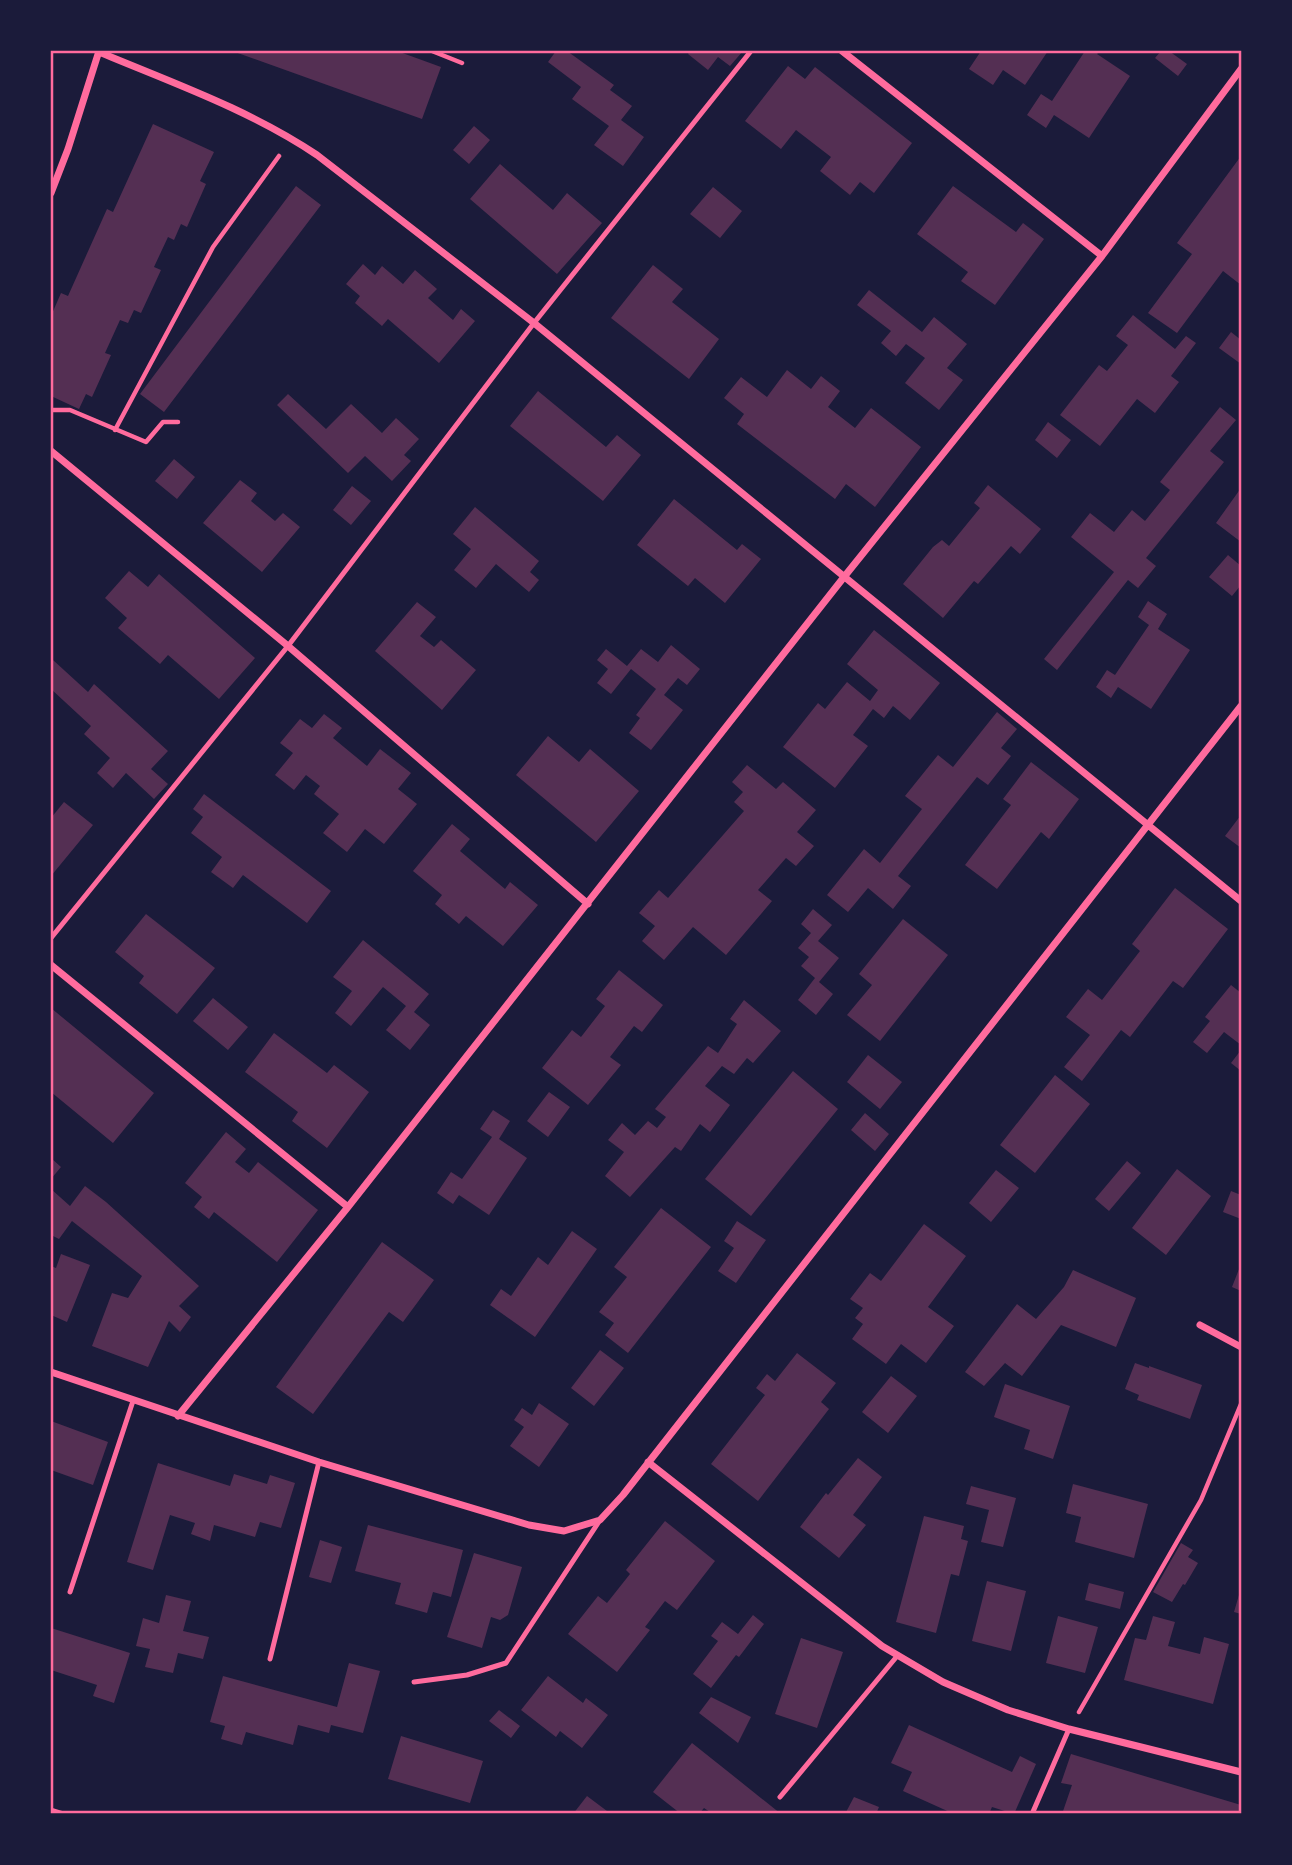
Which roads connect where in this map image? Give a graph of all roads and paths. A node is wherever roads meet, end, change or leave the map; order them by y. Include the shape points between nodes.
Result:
1 (432, 51) edge
2 (751, 51) edge
3 (842, 51) edge
4 (99, 52) edge
5 (462, 63) dead end
6 (1241, 69) edge
7 (292, 138) junction
8 (51, 193) edge
9 (1102, 256) junction
10 (534, 323) junction
11 (51, 410) edge
12 (178, 422) dead end
13 (115, 430) junction
14 (51, 451) edge
15 (844, 577) junction
16 (288, 646) junction
17 (1241, 706) edge
18 (1147, 825) junction
19 (1241, 901) edge
20 (587, 904) junction
21 (51, 938) edge
22 (51, 965) edge
23 (348, 1207) junction
24 (1200, 1325) dead end
25 (1241, 1347) edge
26 (51, 1372) edge
27 (133, 1401) junction
28 (1241, 1404) edge
29 (178, 1416) junction
30 (319, 1462) junction
31 (648, 1462) junction
32 (600, 1520) junction
33 (70, 1592) dead end
34 (898, 1655) junction
35 (270, 1659) dead end
36 (414, 1682) dead end
37 (1069, 1729) junction
38 (1241, 1772) edge
39 (780, 1797) dead end
40 (51, 1810) edge
41 (64, 1814) edge
42 (1032, 1814) edge

1 - 5 path
2 - 10 lane
3 - 9 street
4 - 7 street via 232,107
4 - 8 street
6 - 9 street
7 - 10 street
7 - 13 path via 214,247
9 - 15 street
10 - 15 street
10 - 16 lane
11 - 13 path via 70,410
12 - 13 path via 163,422 146,443
14 - 16 street
15 - 18 street
15 - 20 street
16 - 20 street
16 - 21 lane
17 - 18 street
18 - 19 street
18 - 31 street
20 - 23 street
22 - 23 street
23 - 29 street
24 - 25 street
26 - 27 street
27 - 29 street
27 - 33 lane
28 - 37 path via 1200,1500
29 - 30 street
30 - 32 street via 529,1525 565,1531
30 - 35 lane
31 - 32 street
31 - 34 street
32 - 36 lane via 506,1663 467,1675
34 - 37 street via 953,1687
34 - 39 lane
37 - 38 street
37 - 42 lane
40 - 41 path

